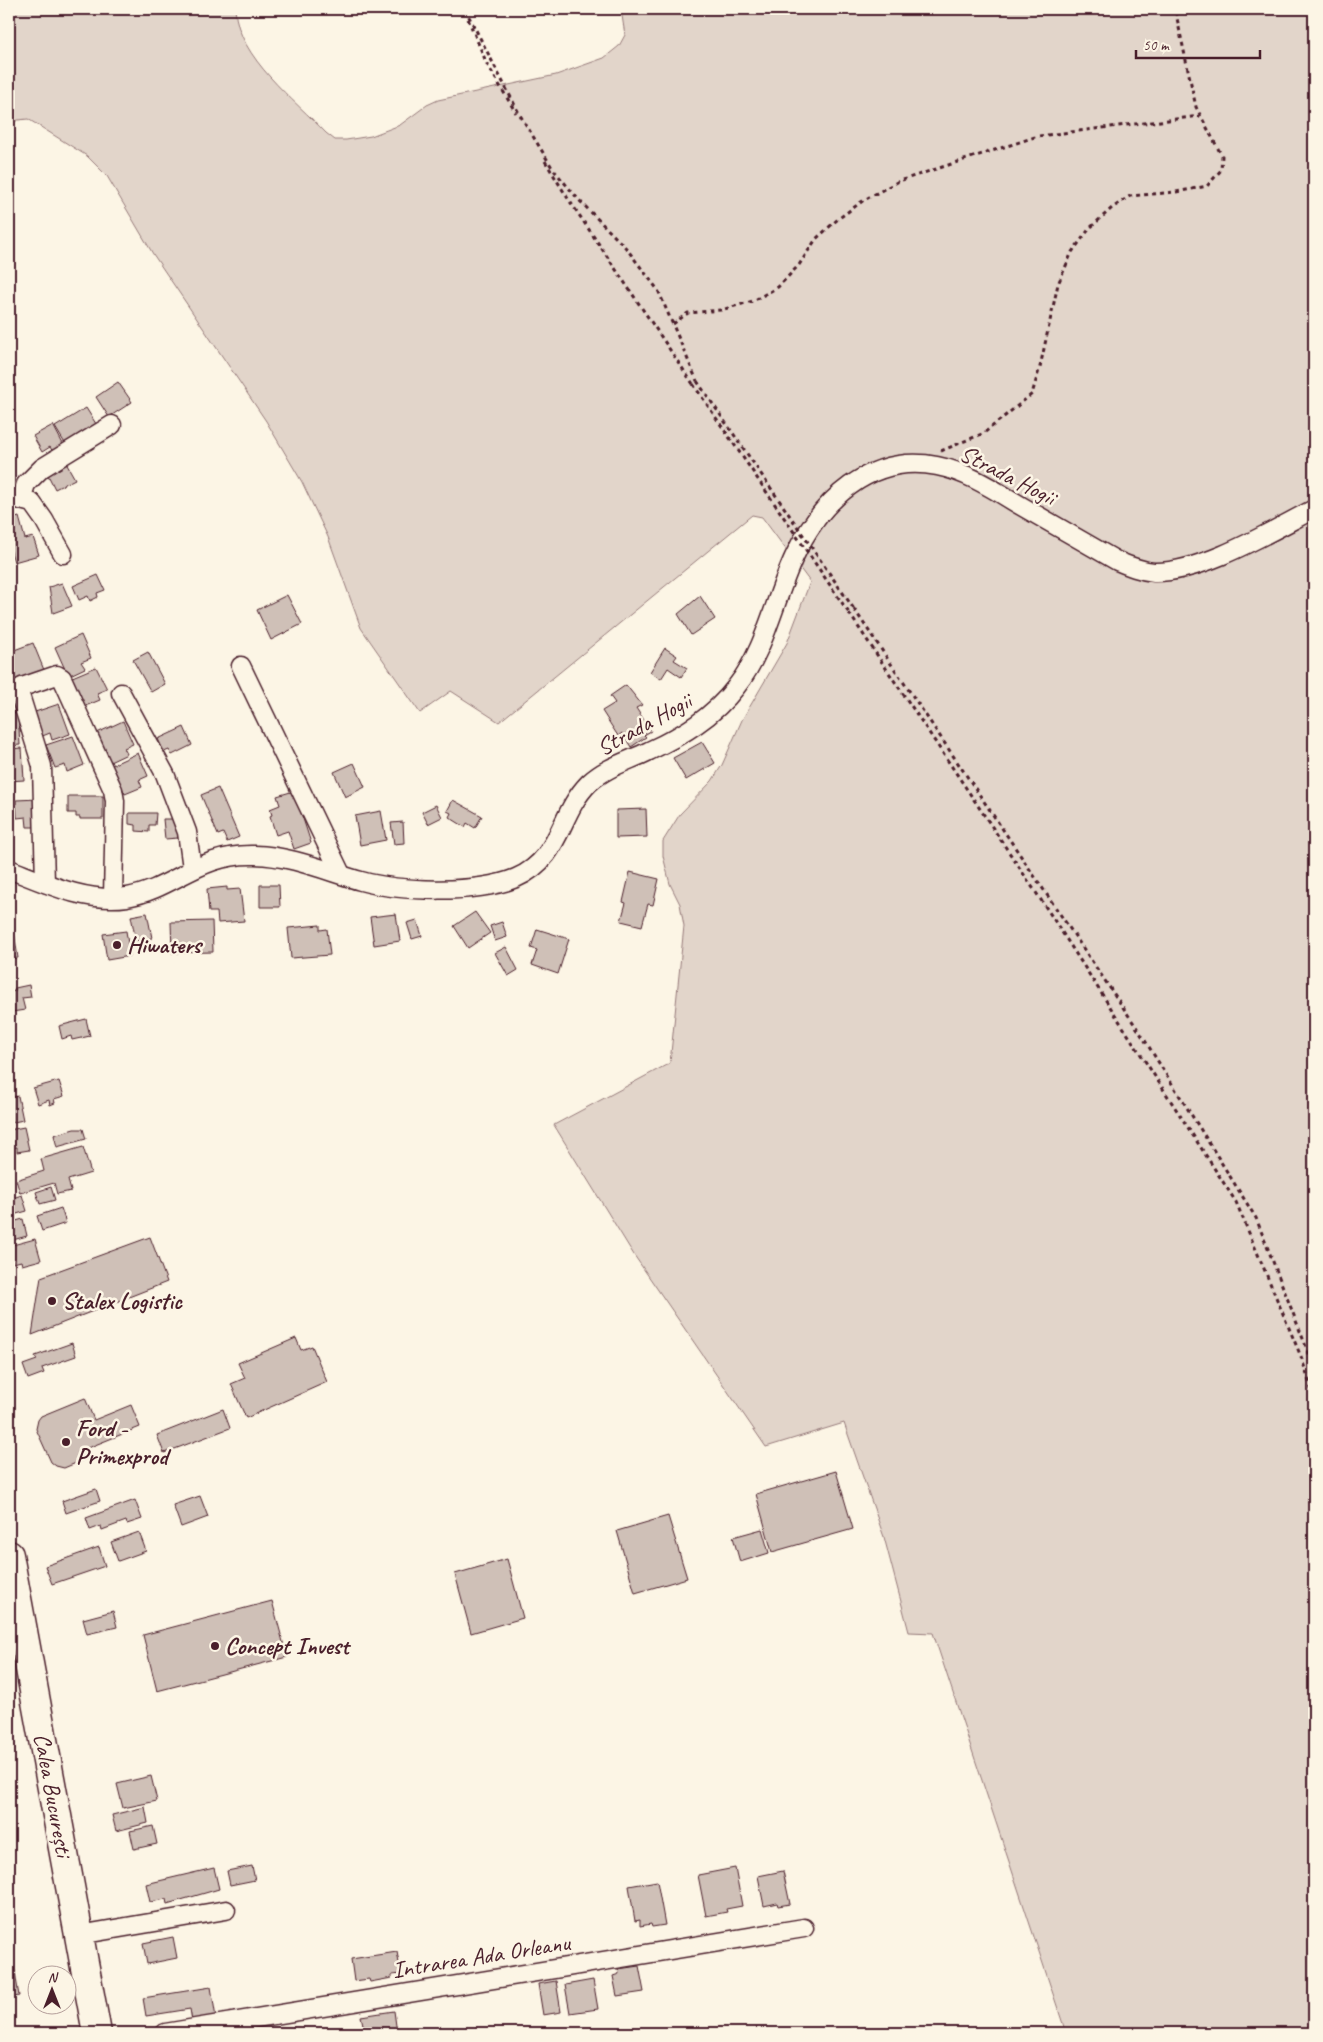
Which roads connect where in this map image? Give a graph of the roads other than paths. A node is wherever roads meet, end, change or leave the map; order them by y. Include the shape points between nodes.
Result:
1 (112, 425) dead end
2 (15, 502) edge
3 (1314, 508) edge
4 (63, 554) dead end
5 (241, 666) dead end
6 (121, 693) dead end
7 (192, 868) junction
8 (9, 869) edge
9 (341, 874) junction
10 (45, 883) junction
11 (113, 897) junction
12 (9, 1555) edge
13 (226, 1910) dead end
14 (804, 1928) dead end
15 (79, 1935) junction
16 (97, 2033) edge
17 (165, 2033) edge

1 - 2 street via 42,468 26,484
2 - 4 street via 32,504
3 - 9 street, Strada Hogii via 1196,566 1152,572 1118,561 981,482 955,471 934,465 892,466 843,489 823,507 793,559 754,659 720,706 683,734 613,766 591,781 576,799 553,849 535,867 517,878 465,888 383,885
5 - 9 street
6 - 7 street via 166,774 187,832
7 - 9 street, Strada Hogii via 212,860 252,855 276,857
7 - 11 street, Strada Hogii via 143,892
8 - 10 street, Strada Hogii
10 - 11 street, Strada Hogii via 77,893
10 - 11 street via 42,766 19,692 22,687 57,675 62,678 113,790
12 - 15 highway, Calea București
13 - 15 street
14 - 17 street, Intrarea Ada Orleanu
15 - 16 highway, Calea București

